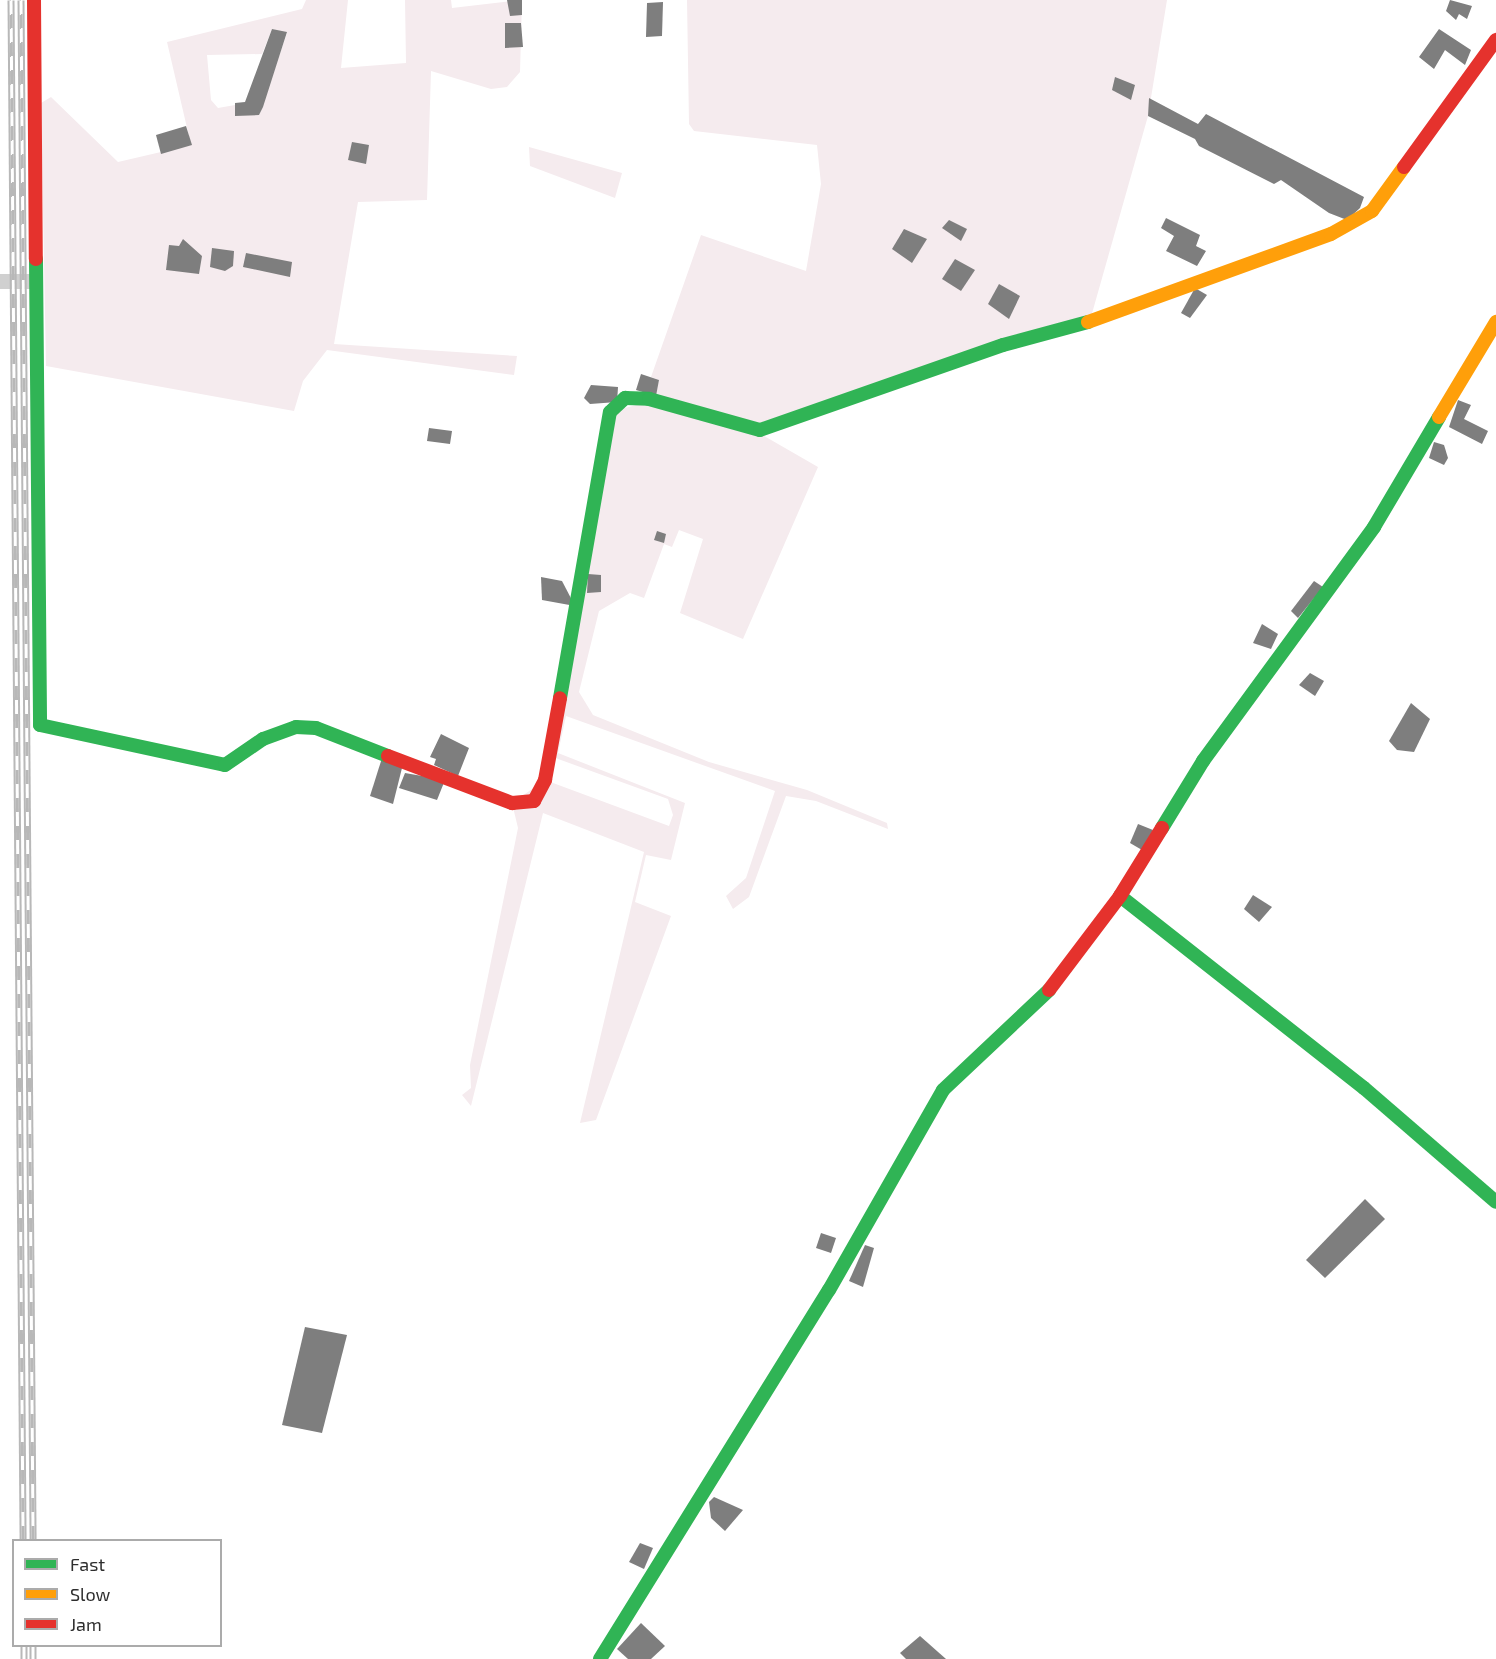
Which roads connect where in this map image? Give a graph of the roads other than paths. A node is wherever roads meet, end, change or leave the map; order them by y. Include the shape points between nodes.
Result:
1 (34, 0) edge
2 (1496, 40) edge
3 (0, 281) edge
4 (32, 281) junction
5 (1496, 322) edge
6 (1120, 896) junction
7 (1496, 1202) edge
8 (600, 1659) edge

1 - 4 street
2 - 4 street via 1372,211 1331,234 1123,313 1004,345 759,430 649,399 625,398 610,412 567,680 545,780 534,801 512,803 316,728 296,727 263,739 225,765 111,745 40,725
3 - 4 street
5 - 6 street via 1374,527 1203,761
6 - 7 street via 1364,1088
6 - 8 street via 1041,1000 943,1090 829,1290

